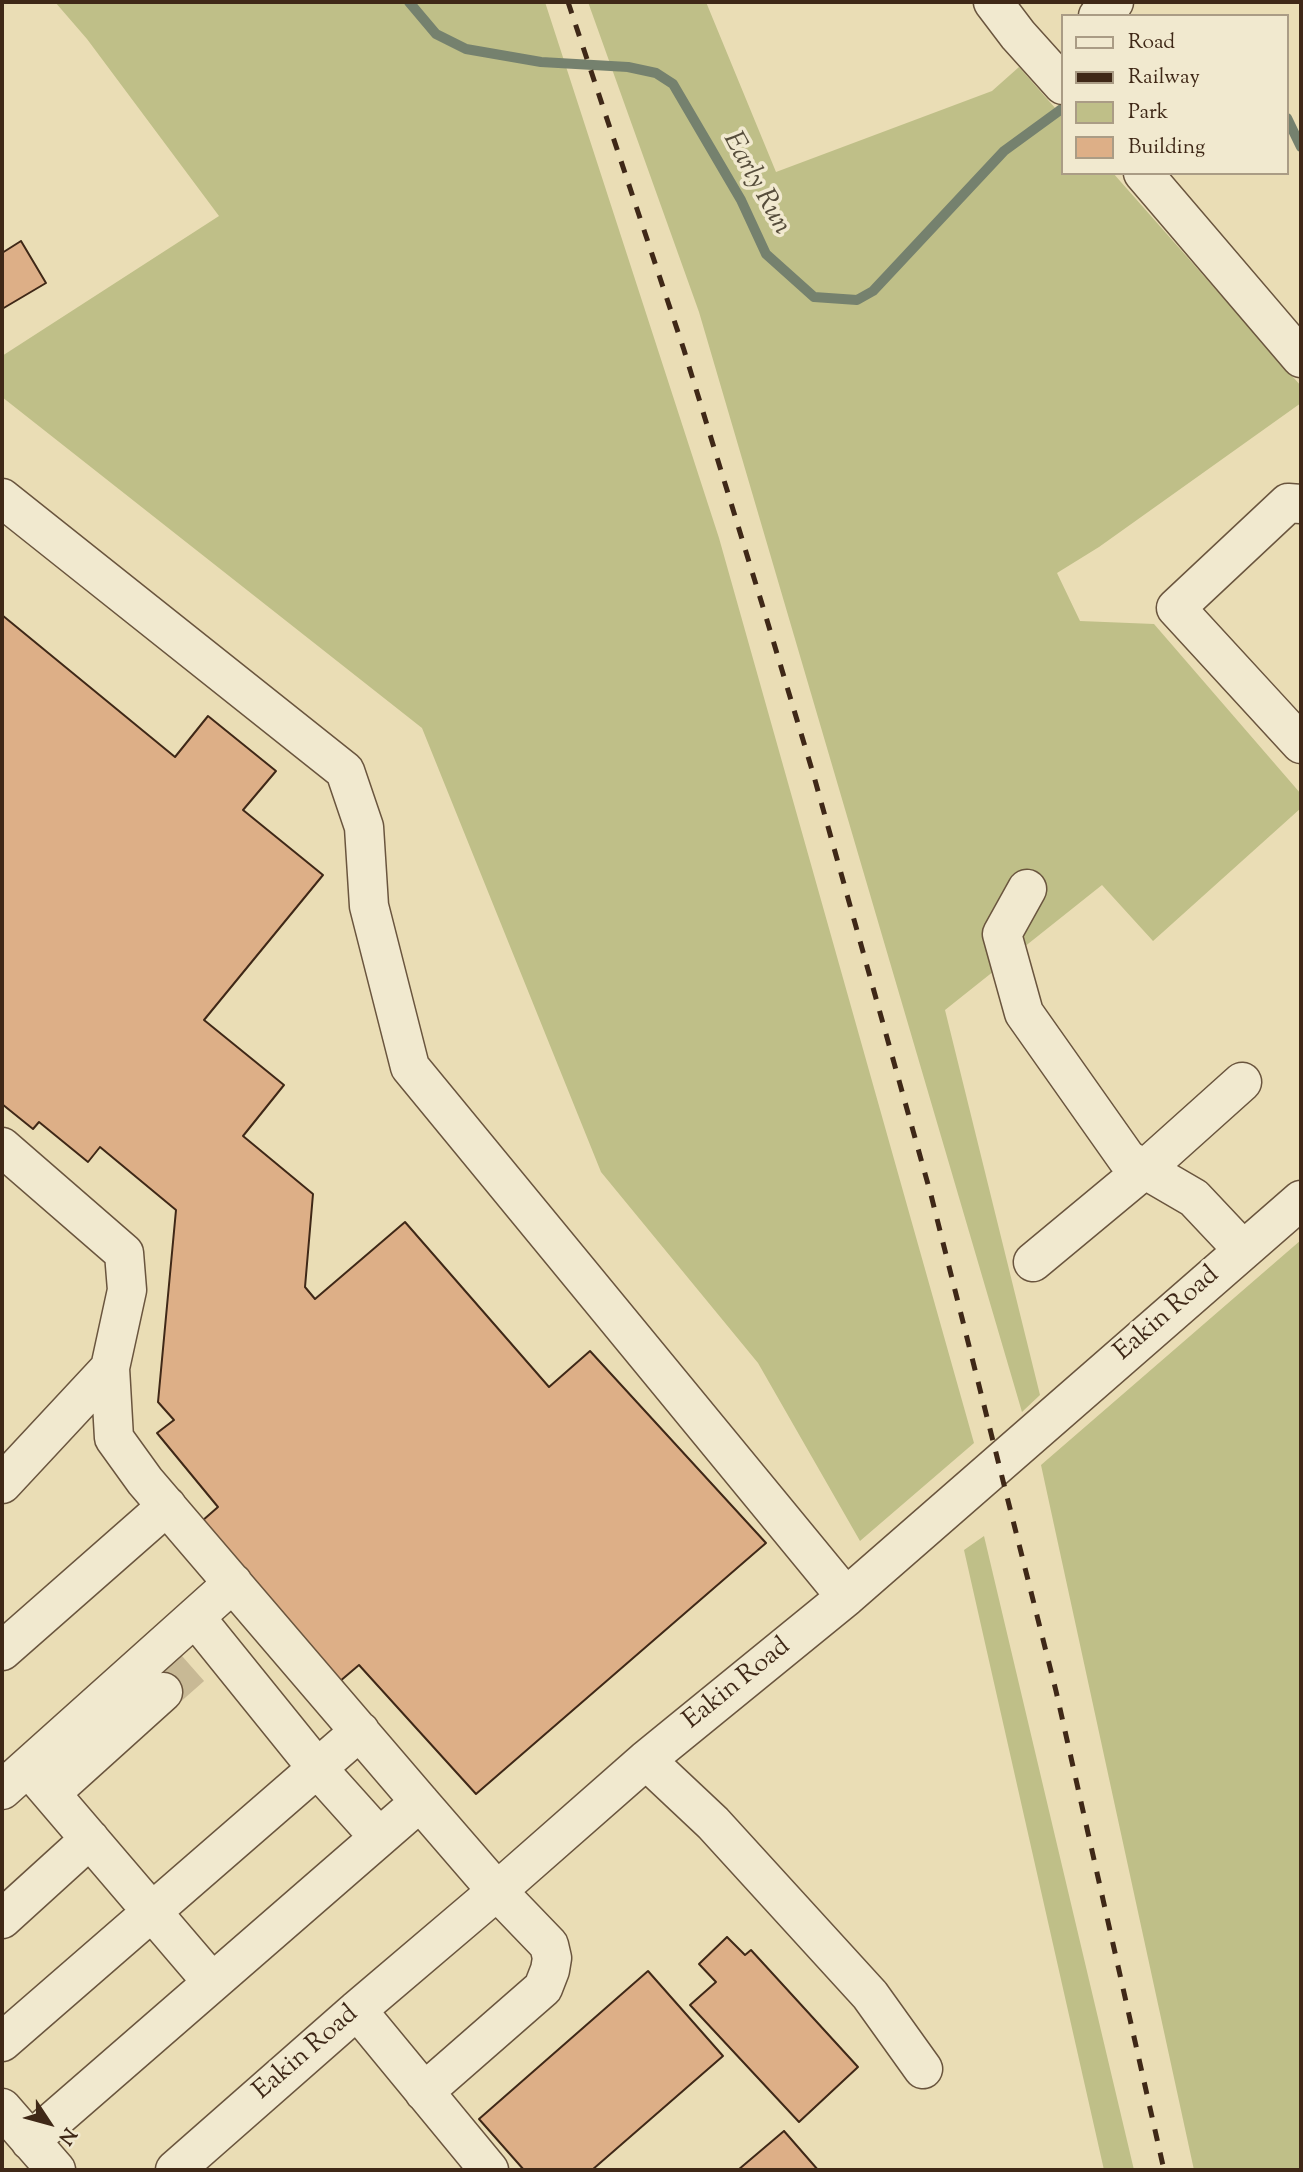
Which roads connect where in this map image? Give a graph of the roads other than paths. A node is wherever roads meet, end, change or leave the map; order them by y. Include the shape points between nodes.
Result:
1 (993, 2) edge
2 (1114, 2) edge
3 (1100, 14) edge
4 (1056, 65) edge
5 (1145, 175) edge
6 (1301, 358) edge
7 (2, 498) edge
8 (1301, 504) edge
9 (1301, 744) edge
10 (1027, 888) dead end
11 (1242, 1082) dead end
12 (2, 1147) edge
13 (1145, 1169) junction
14 (1301, 1200) edge
15 (1242, 1250) junction
16 (1033, 1262) dead end
17 (110, 1368) junction
18 (2, 1484) edge
19 (167, 1506) junction
20 (233, 1583) junction
21 (846, 1597) junction
22 (203, 1641) junction
23 (2, 1651) edge
24 (163, 1692) tunnel mouth
25 (360, 1731) junction
26 (646, 1760) junction
27 (317, 1768) junction
28 (27, 1784) edge
29 (420, 1802) junction
30 (379, 1837) junction
31 (90, 1839) junction
32 (497, 1891) junction
33 (153, 1911) junction
34 (2, 1919) edge
35 (212, 1982) junction
36 (357, 2010) junction
37 (2, 2042) edge
38 (923, 2069) dead end
39 (424, 2092) junction
40 (2, 2108) edge
41 (30, 2141) junction
42 (56, 2170) edge
43 (175, 2170) edge
44 (489, 2170) edge

1 - 4 street via 1018,35
2 - 3 street
5 - 6 street
7 - 21 street via 345,771 364,827 369,906 410,1067
8 - 9 street via 1289,503 1176,608
10 - 13 street via 1002,934 1024,1013 1127,1159
11 - 13 street
12 - 17 street via 124,1253 127,1290
13 - 15 street via 1194,1198
13 - 16 street
14 - 15 street, Eakin Road
15 - 21 street, Eakin Road
17 - 18 street
17 - 19 street via 114,1438
19 - 20 street
19 - 23 street
20 - 22 street
20 - 25 street
21 - 26 street, Eakin Road
22 - 27 street
22 - 28 street
24 - 28 street
25 - 27 street
25 - 29 street
26 - 32 street, Eakin Road
26 - 38 street via 713,1823 870,1995
27 - 30 street
27 - 33 street
28 - 31 street
29 - 30 street
29 - 32 street
30 - 35 street
31 - 33 street
31 - 34 street
32 - 36 street, Eakin Road
32 - 39 street via 549,1945 551,1970 543,1988
33 - 35 street
33 - 37 street
35 - 41 street
36 - 39 street
36 - 43 street, Eakin Road
39 - 44 street
40 - 41 street
41 - 42 street

